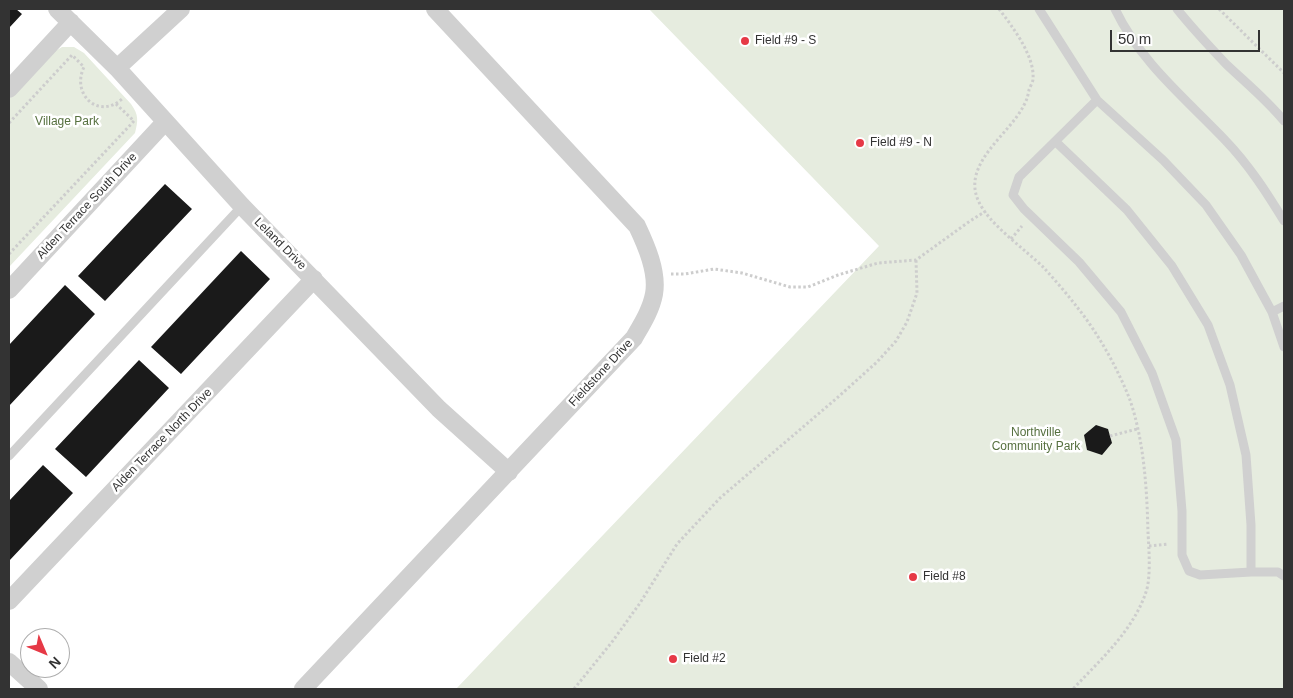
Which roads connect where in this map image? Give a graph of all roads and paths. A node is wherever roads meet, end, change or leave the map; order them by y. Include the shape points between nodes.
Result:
1 (58, 9) edge
2 (180, 9) edge
3 (435, 9) edge
4 (999, 9) edge
5 (1039, 9) edge
6 (1115, 9) edge
7 (1177, 9) edge
8 (1219, 9) edge
9 (71, 22) junction
10 (117, 68) junction
11 (1284, 74) edge
12 (9, 88) edge
13 (126, 95) dead end
14 (1097, 100) junction
15 (116, 104) junction
16 (165, 122) junction
17 (1284, 122) edge
18 (9, 123) edge
19 (1056, 142) junction
20 (242, 206) junction
21 (986, 211) junction
22 (1284, 221) edge
23 (9, 254) edge
24 (916, 260) junction
25 (653, 274) junction
26 (314, 279) junction
27 (9, 290) edge
28 (1284, 306) edge
29 (1272, 312) junction
30 (1284, 347) edge
31 (1136, 429) junction
32 (1110, 436) dead end
33 (9, 456) edge
34 (509, 472) junction
35 (1182, 542) junction
36 (1148, 546) junction
37 (1251, 572) junction
38 (1284, 576) edge
39 (9, 601) edge
40 (9, 662) edge
41 (39, 689) edge
42 (302, 689) edge
43 (574, 689) edge
44 (1073, 689) edge

1 - 9 street, Leland Drive
2 - 10 street
3 - 25 street, Fieldstone Drive via 637,226 646,245
4 - 21 path via 1028,54 1033,78 1024,105 984,157 978,170 974,185 978,200
5 - 14 lane
6 - 22 lane via 1124,28 1149,63 1227,142 1262,185
7 - 17 lane
8 - 11 path
9 - 10 street, Leland Drive
9 - 12 street
10 - 16 street, Leland Drive
13 - 15 path
14 - 19 lane
14 - 29 lane via 1163,160 1206,205 1241,255
15 - 18 path via 97,106 87,99 79,83 84,67 72,55
15 - 23 path via 134,121
16 - 20 street, Leland Drive
16 - 27 street, Alden Terrace South Drive
19 - 35 lane via 1019,177 1013,195 1080,262 1121,312 1152,373 1176,440
19 - 37 lane via 1127,210 1172,266 1208,325 1230,385 1246,455
20 - 26 street, Leland Drive
20 - 33 lane
21 - 24 path
21 - 31 path via 1079,308 1107,352 1130,400
24 - 25 path via 878,263 808,287 790,287 742,273 714,269 685,274
24 - 43 path via 917,292 907,322 896,340 838,398 720,498 677,544 640,603
25 - 34 street, Fieldstone Drive via 654,294 634,338
26 - 34 street, Leland Drive via 439,409
26 - 39 street, Alden Terrace North Drive
28 - 29 lane
29 - 30 lane
31 - 32 path
31 - 36 path via 1142,451
34 - 42 street, Fieldstone Drive
35 - 36 path
35 - 37 lane via 1182,556 1188,571 1200,575
36 - 44 path via 1147,591 1130,626
37 - 38 lane via 1278,572
40 - 41 street

